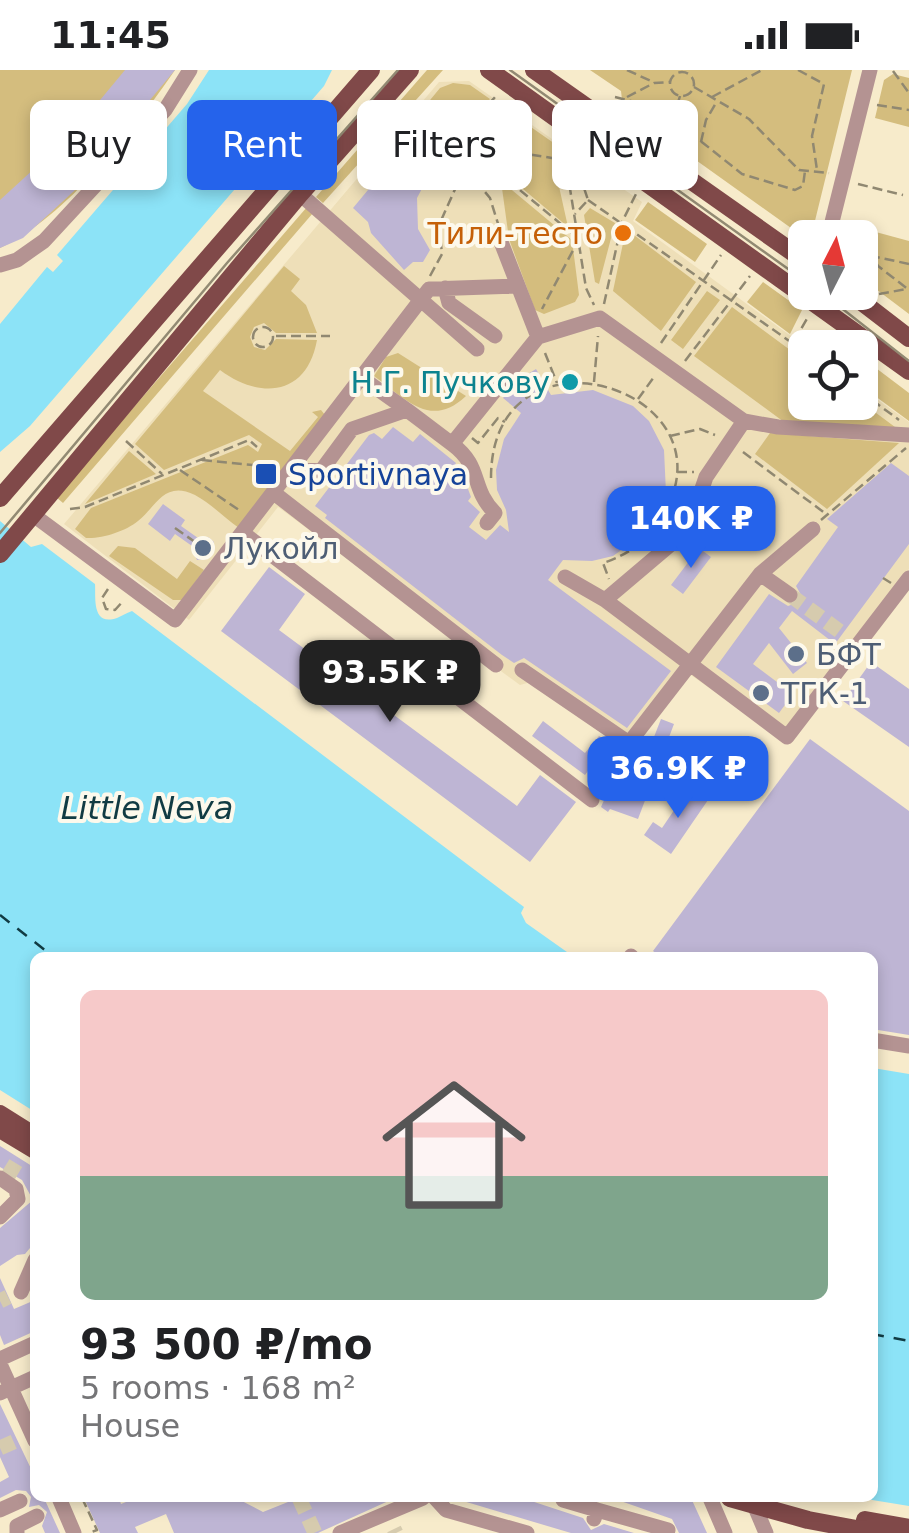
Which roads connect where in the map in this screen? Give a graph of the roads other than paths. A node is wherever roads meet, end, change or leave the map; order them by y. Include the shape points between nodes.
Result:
1 (190, 70) edge
2 (357, 70) edge
3 (371, 70) edge
4 (410, 70) edge
5 (489, 70) edge
6 (534, 70) edge
7 (870, 70) edge
8 (353, 90) junction
9 (300, 194) junction
10 (832, 220) edge
11 (501, 242) road end
12 (788, 248) edge
13 (0, 265) edge
14 (518, 286) junction
15 (432, 293) junction
16 (878, 309) edge
17 (536, 333) junction
18 (496, 336) dead end
19 (909, 338) edge
20 (477, 349) dead end
21 (909, 371) edge
22 (362, 378) junction
23 (407, 410) junction
24 (744, 421) junction
25 (909, 434) edge
26 (452, 444) junction
27 (297, 463) junction
28 (274, 493) junction
29 (0, 498) edge
30 (32, 514) junction
31 (488, 523) dead end
32 (248, 527) junction
33 (813, 529) road end
34 (0, 554) edge
35 (760, 574) junction
36 (565, 577) dead end
37 (909, 578) edge
38 (790, 595) tunnel mouth
39 (605, 600) junction
40 (842, 633) tunnel mouth
41 (858, 644) junction
42 (496, 665) dead end
43 (690, 666) junction
44 (522, 670) dead end
45 (592, 800) dead end
46 (878, 1041) edge
47 (909, 1046) edge
48 (0, 1114) edge
49 (0, 1129) edge
50 (30, 1145) edge
51 (4, 1178) edge
52 (0, 1217) edge
53 (30, 1346) edge
54 (0, 1362) edge
55 (30, 1379) edge
56 (6, 1390) edge
57 (28, 1438) edge
58 (20, 1501) dead end
59 (414, 1502) edge
60 (439, 1502) edge
61 (568, 1502) edge
62 (712, 1502) edge
63 (757, 1502) edge
64 (763, 1502) edge
65 (767, 1502) edge
66 (52, 1507) edge
67 (0, 1510) edge
68 (388, 1513) junction
69 (909, 1528) edge
70 (394, 1529) dead end
71 (668, 1530) dead end
72 (16, 1533) edge
73 (74, 1533) edge
74 (340, 1533) edge
75 (527, 1533) edge
76 (724, 1533) edge
77 (766, 1533) edge
78 (878, 1533) edge

1 - 13 street via 165,110 44,241
2 - 8 main road
3 - 8 main road
4 - 9 main road
5 - 21 main road
6 - 12 main road
7 - 10 street
8 - 29 main road
9 - 15 street
9 - 30 main road
11 - 14 street
14 - 15 street
14 - 17 street
15 - 18 street
15 - 20 street
15 - 22 street
16 - 19 main road
17 - 24 street via 600,318
17 - 26 street
22 - 23 street
22 - 27 street
23 - 26 street
23 - 27 street via 352,429 321,471
24 - 25 street
24 - 39 street via 706,477 678,539
26 - 31 street via 472,462 484,501 495,513
27 - 28 street
28 - 32 street
28 - 42 street
30 - 32 street via 174,620
30 - 34 main road
32 - 45 street
33 - 35 street
35 - 38 street
35 - 43 street
36 - 39 street
37 - 41 street
39 - 43 street
40 - 41 street
41 - 43 street via 787,737
43 - 44 street via 629,743
46 - 47 street
48 - 50 main road
49 - 50 main road
51 - 52 street via 18,1199
53 - 54 street
54 - 56 street
55 - 56 street
56 - 57 street
58 - 67 street
59 - 68 street
60 - 75 street via 446,1510
61 - 71 street
62 - 76 street
63 - 77 street
64 - 78 main road
65 - 69 main road
66 - 72 street via 16,1526
66 - 73 street
68 - 70 street
68 - 74 street

